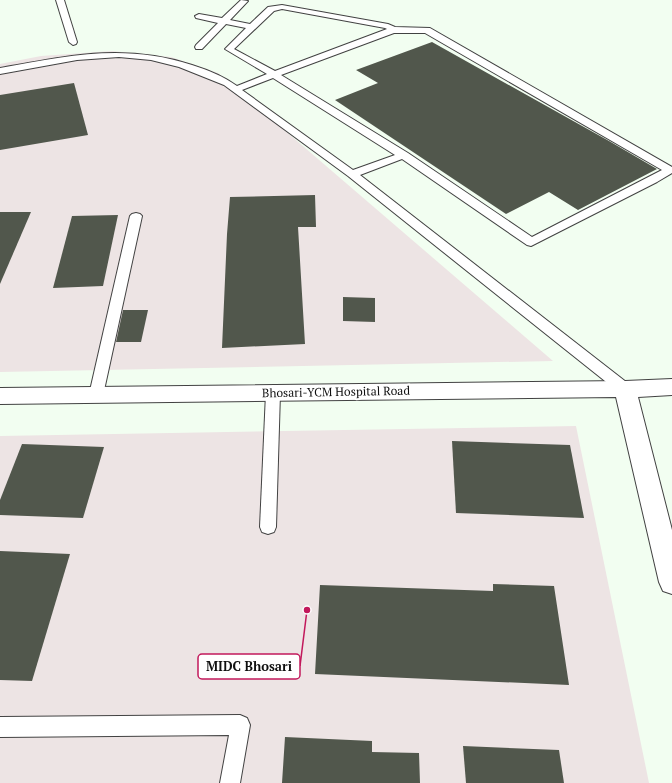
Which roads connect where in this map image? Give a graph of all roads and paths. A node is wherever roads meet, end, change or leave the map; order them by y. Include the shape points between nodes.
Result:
1 (60, 0) edge
2 (244, 1) dead end
3 (199, 16) dead end
4 (225, 22) junction
5 (251, 27) junction
6 (393, 30) junction
7 (73, 42) dead end
8 (199, 47) dead end
9 (0, 71) edge
10 (274, 74) junction
11 (236, 89) junction
12 (404, 155) junction
13 (352, 174) junction
14 (136, 216) dead end
15 (672, 387) edge
16 (625, 389) junction
17 (273, 393) junction
18 (96, 395) junction
19 (0, 396) edge
20 (268, 527) dead end
21 (672, 582) edge
22 (0, 727) edge
23 (230, 783) edge

1 - 7 lane
2 - 4 lane
3 - 4 lane
4 - 5 lane
4 - 8 lane
5 - 6 lane via 271,9 282,7 388,26
5 - 10 lane via 229,49
6 - 10 lane
6 - 12 lane via 428,30 670,170 634,191 531,242
9 - 11 lane via 104,55 133,57 157,59 197,68
10 - 11 lane
10 - 12 lane
11 - 13 lane
12 - 13 lane
13 - 16 lane
14 - 18 lane
15 - 16 street, Bhosari-YCM Hospital Road
16 - 17 street, Bhosari-YCM Hospital Road
16 - 21 street
17 - 18 street, Bhosari-YCM Hospital Road
17 - 20 lane
18 - 19 street, Bhosari-YCM Hospital Road
22 - 23 lane via 240,725

